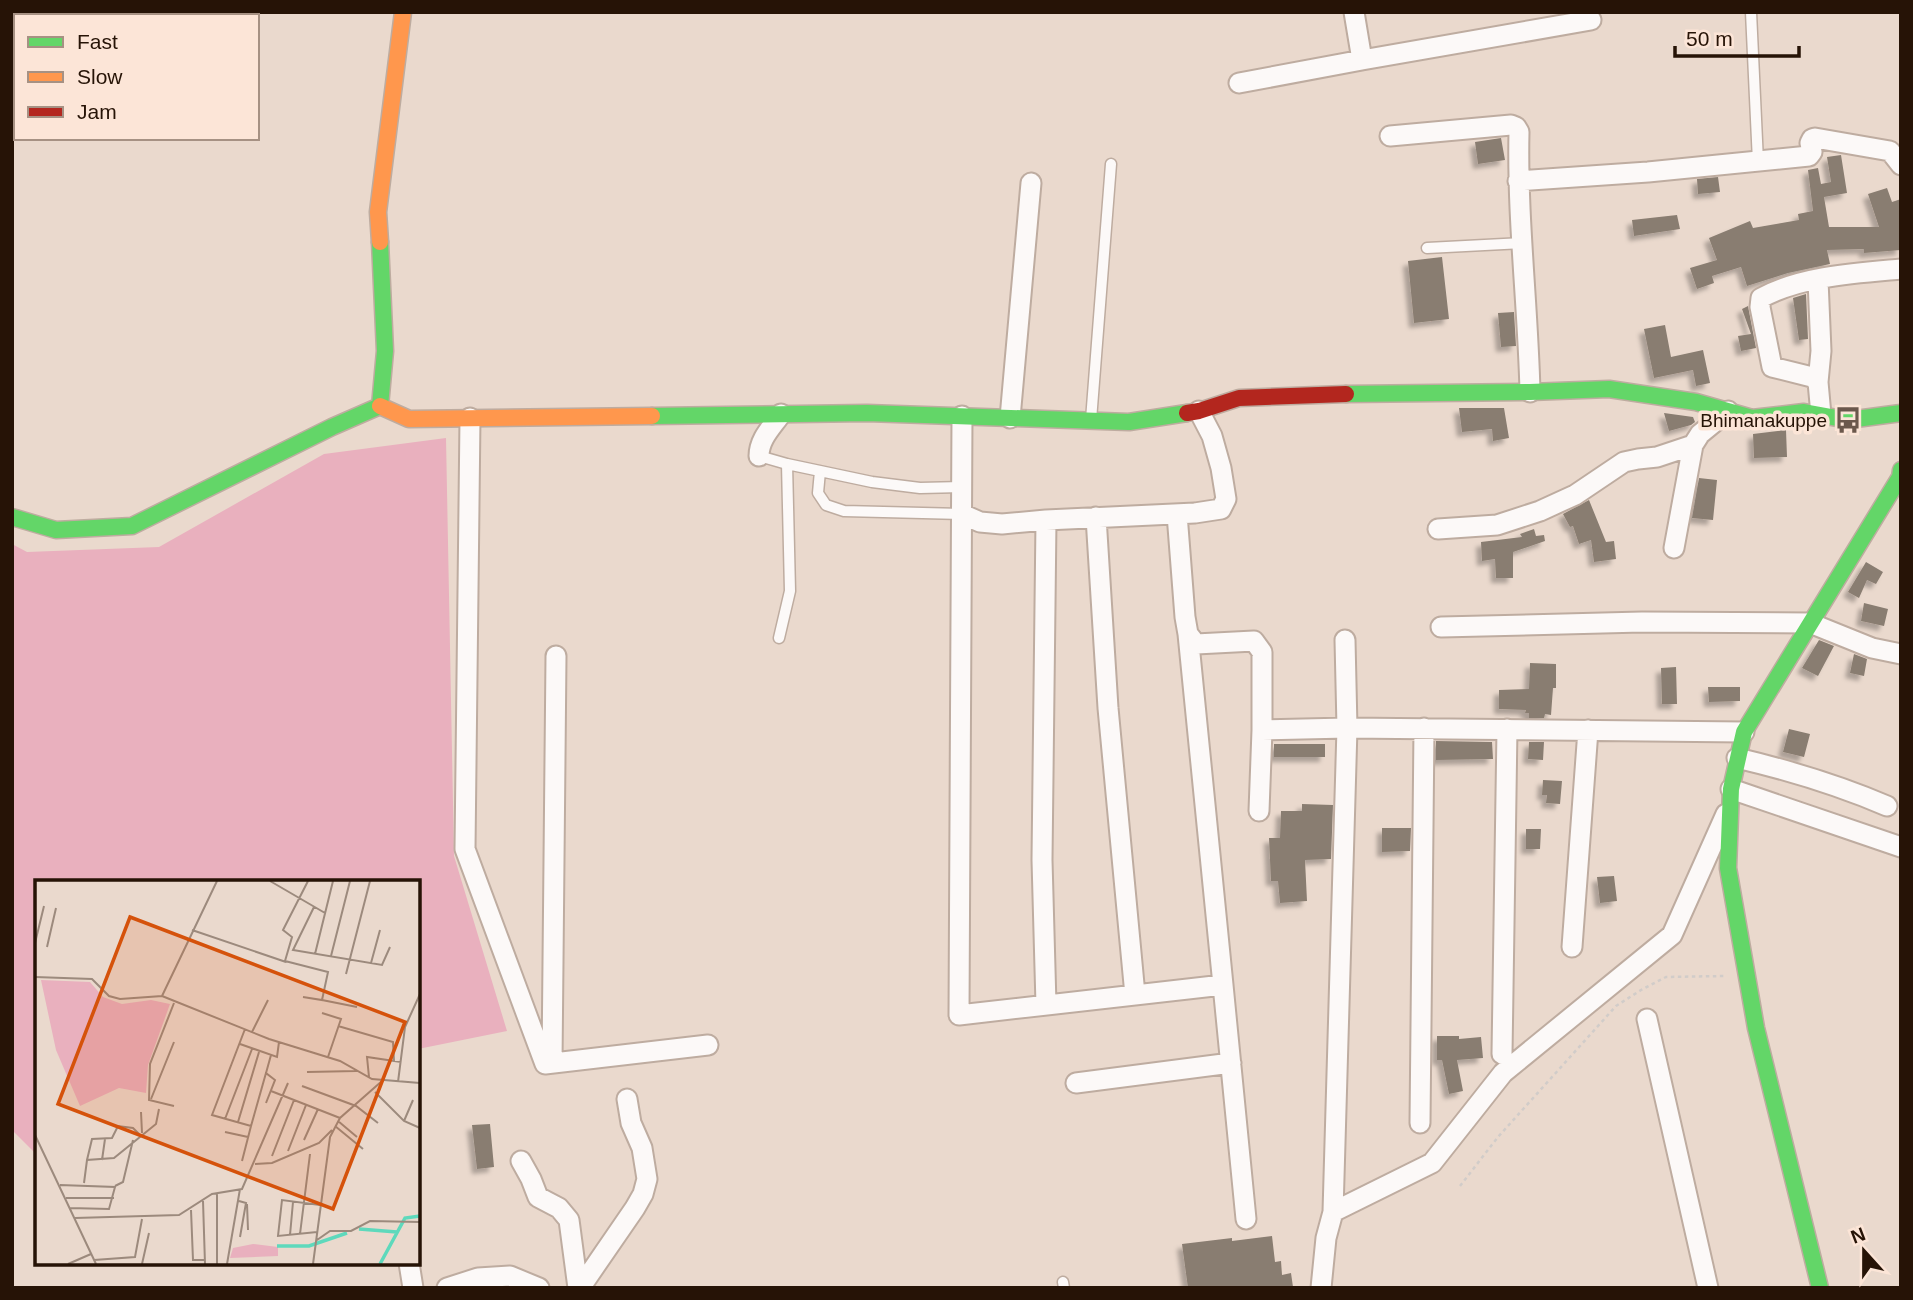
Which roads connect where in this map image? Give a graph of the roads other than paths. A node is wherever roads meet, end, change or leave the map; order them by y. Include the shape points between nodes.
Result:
1 (403, 12) edge
2 (1354, 12) edge
3 (1751, 12) edge
4 (1591, 20) dead end
5 (1362, 60) junction
6 (1239, 83) dead end
7 (1390, 136) dead end
8 (1758, 162) junction
9 (1111, 164) dead end
10 (1901, 165) edge
11 (1518, 181) junction
12 (1031, 183) dead end
13 (1523, 243) junction
14 (1427, 248) dead end
15 (1901, 270) edge
16 (1818, 280) junction
17 (1818, 383) junction
18 (1530, 393) junction
19 (380, 406) junction
20 (1199, 411) junction
21 (1728, 411) junction
22 (1901, 413) edge
23 (781, 414) junction
24 (1821, 415) junction
25 (962, 416) junction
26 (470, 418) junction
27 (1010, 418) junction
28 (1091, 420) junction
29 (1693, 445) junction
30 (759, 456) joint
31 (787, 464) junction
32 (1901, 470) edge
33 (820, 471) junction
34 (962, 487) junction
35 (1896, 494) edge
36 (962, 514) junction
37 (1177, 514) junction
38 (12, 517) edge
39 (1096, 517) junction
40 (1046, 520) junction
41 (1438, 529) dead end
42 (1674, 548) dead end
43 (1810, 623) junction
44 (1441, 626) dead end
45 (1188, 634) junction
46 (779, 638) dead end
47 (1345, 640) dead end
48 (1901, 654) edge
49 (556, 656) dead end
50 (1347, 727) junction
51 (1424, 728) junction
52 (1507, 729) junction
53 (1262, 730) junction
54 (1588, 730) junction
55 (1744, 732) junction
56 (1737, 758) junction
57 (1730, 798) junction
58 (1887, 806) dead end
59 (1259, 811) dead end
60 (1901, 847) edge
61 (1572, 947) dead end
62 (1223, 985) junction
63 (1135, 995) junction
64 (1046, 1005) junction
65 (1647, 1019) dead end
66 (708, 1045) dead end
67 (1502, 1054) dead end
68 (552, 1063) junction
69 (1231, 1063) junction
70 (1076, 1083) dead end
71 (628, 1099) dead end
72 (1420, 1123) dead end
73 (521, 1161) dead end
74 (1333, 1212) junction
75 (1247, 1219) dead end
76 (410, 1265) edge
77 (413, 1288) edge
78 (447, 1288) edge
79 (539, 1288) edge
80 (579, 1288) edge
81 (1321, 1288) edge
82 (1708, 1288) edge
83 (1820, 1288) edge

1 - 19 street via 378,212 384,351
2 - 5 street
3 - 8 lane
4 - 5 street
5 - 6 street
7 - 11 street via 1511,125 1519,132
8 - 10 street via 1809,156 1815,138 1890,151
8 - 11 street
9 - 28 lane
11 - 13 street
12 - 27 street
13 - 14 lane
13 - 18 street
15 - 16 street
16 - 17 street
16 - 17 street via 1776,291 1760,301 1772,367 1812,377
17 - 24 street
18 - 20 street via 1238,398
18 - 21 street via 1609,389
19 - 26 street via 409,419
19 - 38 street via 132,526 56,530
20 - 28 street via 1129,422
20 - 37 street via 1212,436 1226,499 1221,509
21 - 24 street via 1752,418 1804,412
21 - 29 street
22 - 24 street via 1848,420
23 - 25 street
23 - 26 street
23 - 30 street via 765,436
25 - 27 street
25 - 34 street
26 - 68 street via 465,849 545,1064
27 - 28 street
29 - 41 street via 1624,462 1575,495 1540,511 1497,525
29 - 42 street
30 - 31 lane
31 - 33 lane
31 - 46 lane via 790,591
32 - 35 street
33 - 34 lane via 884,484
33 - 36 lane via 818,493 826,505 844,511
34 - 36 street
35 - 43 street
36 - 40 street via 1002,524
36 - 64 street via 959,1015
37 - 39 street
37 - 45 street
39 - 40 street
39 - 63 street via 1108,708
40 - 64 street via 1042,860
43 - 44 street
43 - 48 street via 1872,648
43 - 55 street
45 - 53 street via 1196,644 1254,641 1262,652
45 - 62 street
47 - 50 street
49 - 68 street
50 - 51 street
50 - 53 street
50 - 74 street
51 - 52 street
51 - 72 street
52 - 54 street
52 - 67 street
53 - 59 street
54 - 55 street
54 - 61 street
55 - 56 street
56 - 57 street
56 - 58 street via 1785,769
57 - 60 street
57 - 74 street via 1672,935 1503,1073 1432,1163
57 - 83 street via 1727,868 1756,1028
62 - 63 street
62 - 69 street
63 - 64 street
65 - 82 street
66 - 68 street
69 - 70 street
69 - 75 street
71 - 80 street via 647,1179 635,1208
73 - 80 street via 538,1197 559,1208 569,1220
74 - 81 street
76 - 77 street
78 - 79 street via 478,1278 510,1276

